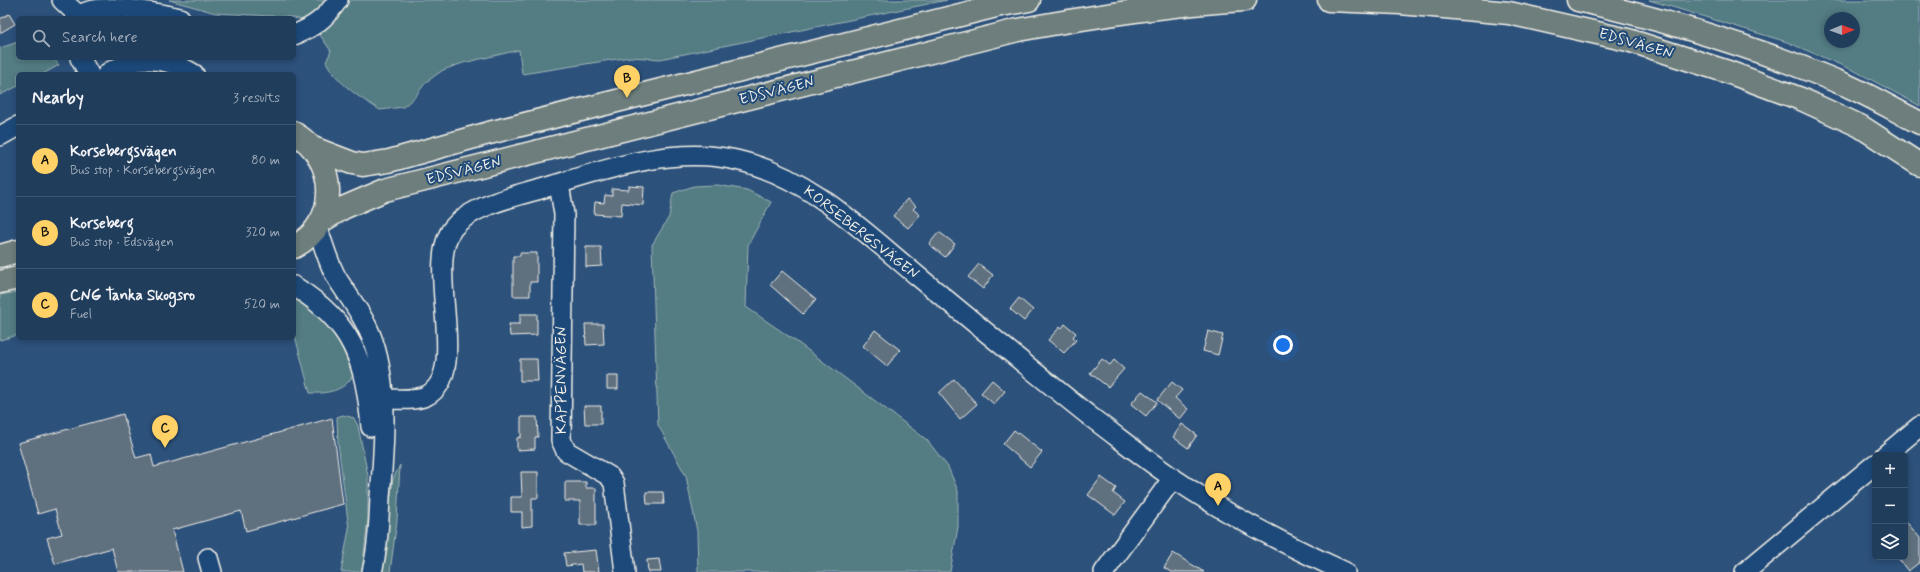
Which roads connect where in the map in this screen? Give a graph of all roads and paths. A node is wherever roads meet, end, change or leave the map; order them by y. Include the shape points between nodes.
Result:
1 (62, 0) edge
2 (338, 0) edge
3 (1029, 0) edge
4 (1245, 0) edge
5 (1330, 0) edge
6 (1578, 0) edge
7 (77, 16) edge
8 (170, 16) edge
9 (296, 34) edge
10 (81, 60) edge
11 (149, 60) edge
12 (149, 60) edge
13 (162, 60) edge
14 (162, 60) edge
15 (88, 72) edge
16 (111, 72) edge
17 (190, 72) edge
18 (1920, 123) edge
19 (16, 127) edge
20 (296, 135) edge
21 (0, 136) edge
22 (313, 148) junction
23 (1920, 165) edge
24 (559, 184) junction
25 (343, 208) junction
26 (318, 225) junction
27 (296, 245) edge
28 (16, 252) edge
29 (0, 256) edge
30 (328, 258) junction
31 (16, 278) edge
32 (0, 282) edge
33 (296, 287) edge
34 (382, 399) junction
35 (1920, 426) edge
36 (1889, 452) edge
37 (1872, 466) edge
38 (1173, 478) junction
39 (379, 516) junction
40 (372, 572) edge
41 (625, 572) edge
42 (1104, 572) edge
43 (1345, 572) edge
44 (1745, 572) edge

1 - 7 street
2 - 9 street via 320,22
3 - 22 main road, EDSVÄGEN via 996,6 373,164 352,163
4 - 25 main road, EDSVÄGEN via 1122,11 1018,30 385,190
5 - 23 main road, EDSVÄGEN via 1400,3 1508,13 1628,40 1801,99 1860,126
6 - 18 main road, EDSVÄGEN via 1632,12 1735,43 1837,81
7 - 8 street via 83,9 91,6 112,4
10 - 15 street
11 - 14 street
12 - 16 street via 131,62
13 - 17 street
19 - 21 street
20 - 22 main road
22 - 26 main road via 324,165 328,184 327,204
24 - 34 street, KORSEBERGSVÄGEN via 503,200 476,212 452,229 444,249 443,264 446,338 444,376 440,384 424,397
24 - 38 street, KORSEBERGSVÄGEN via 637,162 688,156 736,160 786,177 847,218 1091,416
24 - 41 street, KAPPENVÄGEN via 564,214 561,440 566,451 608,476 614,483
25 - 26 main road, EDSVÄGEN
25 - 30 street via 330,234
26 - 27 main road
26 - 30 street
28 - 29 main road
30 - 34 street via 338,280 362,315 373,340
31 - 32 main road
33 - 39 street via 328,310 355,349 369,400
34 - 39 street
35 - 36 street
37 - 44 street
38 - 42 street
38 - 43 street, KORSEBERGSVÄGEN via 1279,540
39 - 40 street

